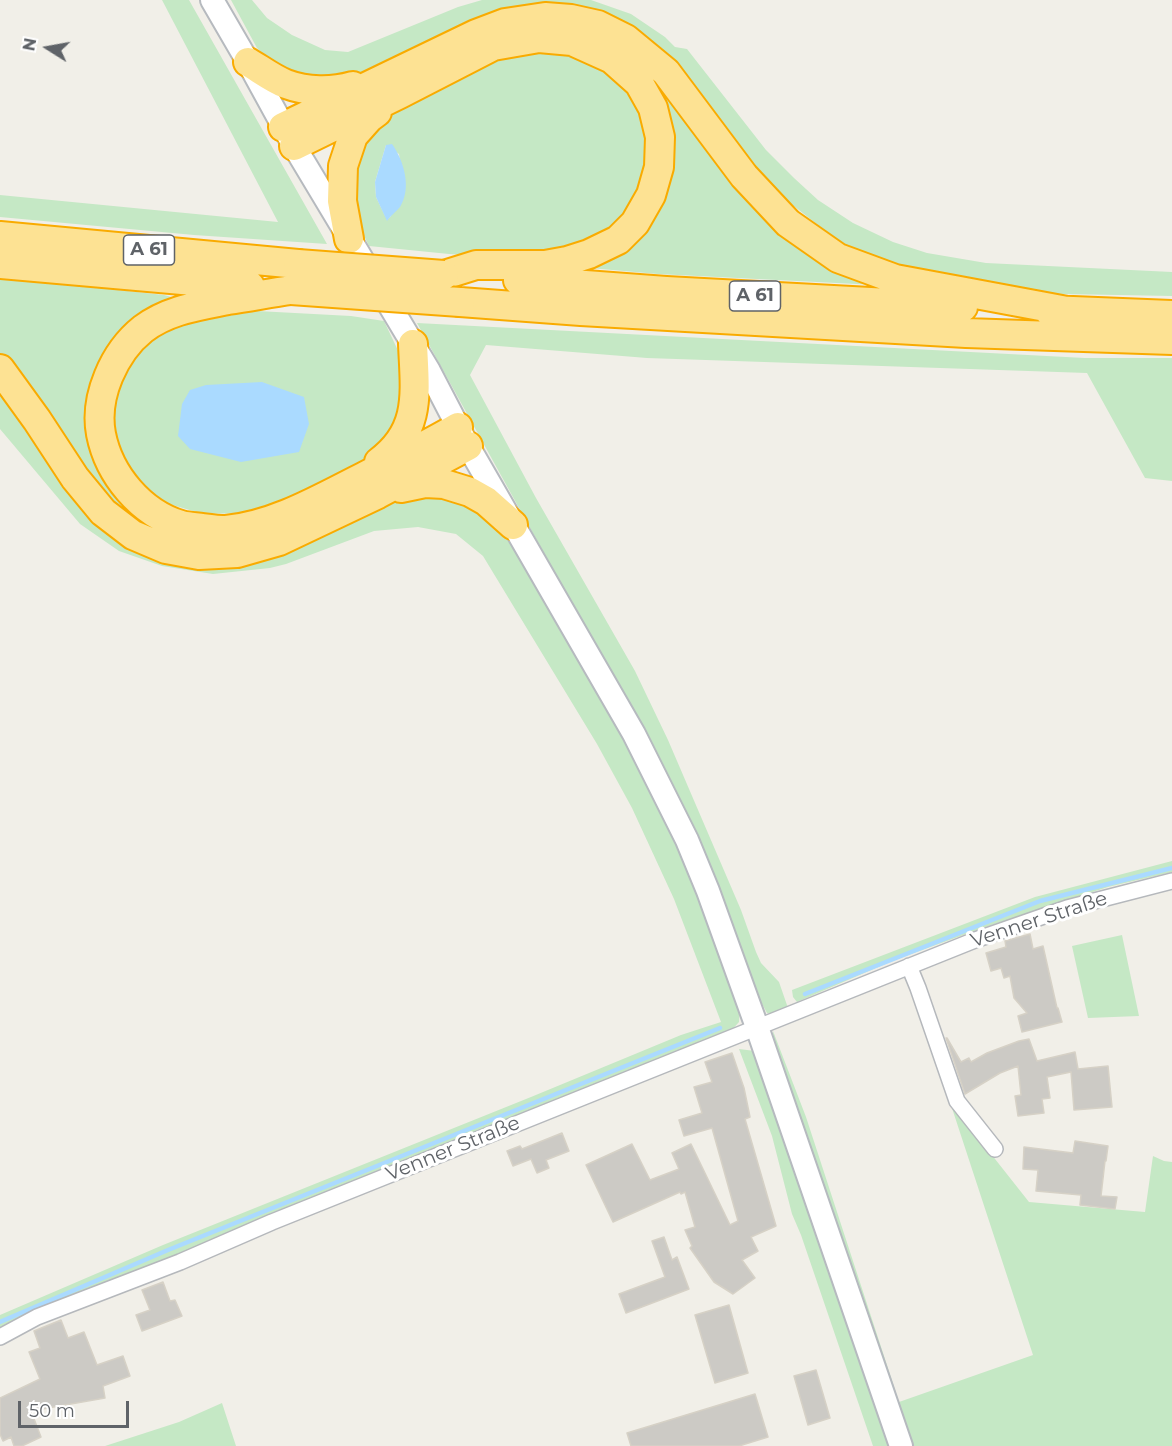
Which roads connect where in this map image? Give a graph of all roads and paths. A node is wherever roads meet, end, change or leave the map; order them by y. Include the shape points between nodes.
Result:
1 (212, 0) edge
2 (248, 62) junction
3 (398, 84) junction
4 (288, 137) junction
5 (0, 236) edge
6 (349, 239) junction
7 (0, 264) edge
8 (444, 275) junction
9 (294, 277) junction
10 (1066, 311) junction
11 (1172, 315) edge
12 (1172, 340) edge
13 (413, 344) junction
14 (0, 369) edge
15 (463, 436) junction
16 (350, 483) junction
17 (378, 494) junction
18 (513, 525) junction
19 (1172, 881) edge
20 (909, 966) junction
21 (757, 1027) junction
22 (995, 1149) dead end
23 (0, 1337) edge
24 (901, 1446) edge

1 - 2 street
2 - 3 highway via 285,84 312,90
2 - 4 street
3 - 4 highway
3 - 6 highway via 353,136 343,166 342,201
3 - 8 highway via 493,46 539,38 572,41 612,59 639,83 653,108 660,137 659,167 651,195 635,223 618,240 567,261 545,265 476,265
3 - 10 highway via 476,34 505,23 545,17 598,26 626,39 666,72 744,176 788,223 837,258 895,279
4 - 6 street
5 - 9 highway, A 61
6 - 13 street
7 - 9 highway, A 61
8 - 9 highway, A 61, bridge
8 - 10 highway, A 61 via 666,291
9 - 12 highway, A 61, bridge via 460,302 581,311
9 - 16 highway via 166,315 143,330 122,351 108,376 100,406 100,433 110,462 126,488 150,511 182,526 225,530 271,520
10 - 11 highway, A 61
13 - 15 street
13 - 16 highway via 414,409 410,423 385,457
14 - 17 highway via 103,512 133,535 166,549 199,555 237,554 279,541
15 - 16 highway via 439,438
15 - 17 highway
15 - 18 street
17 - 18 highway via 425,483 444,484 486,501
18 - 21 street via 634,734 687,840
19 - 20 street, Venner Straße via 1067,908
20 - 21 street, Venner Straße
20 - 22 street via 957,1101
21 - 23 street, Venner Straße via 37,1317
21 - 24 street

